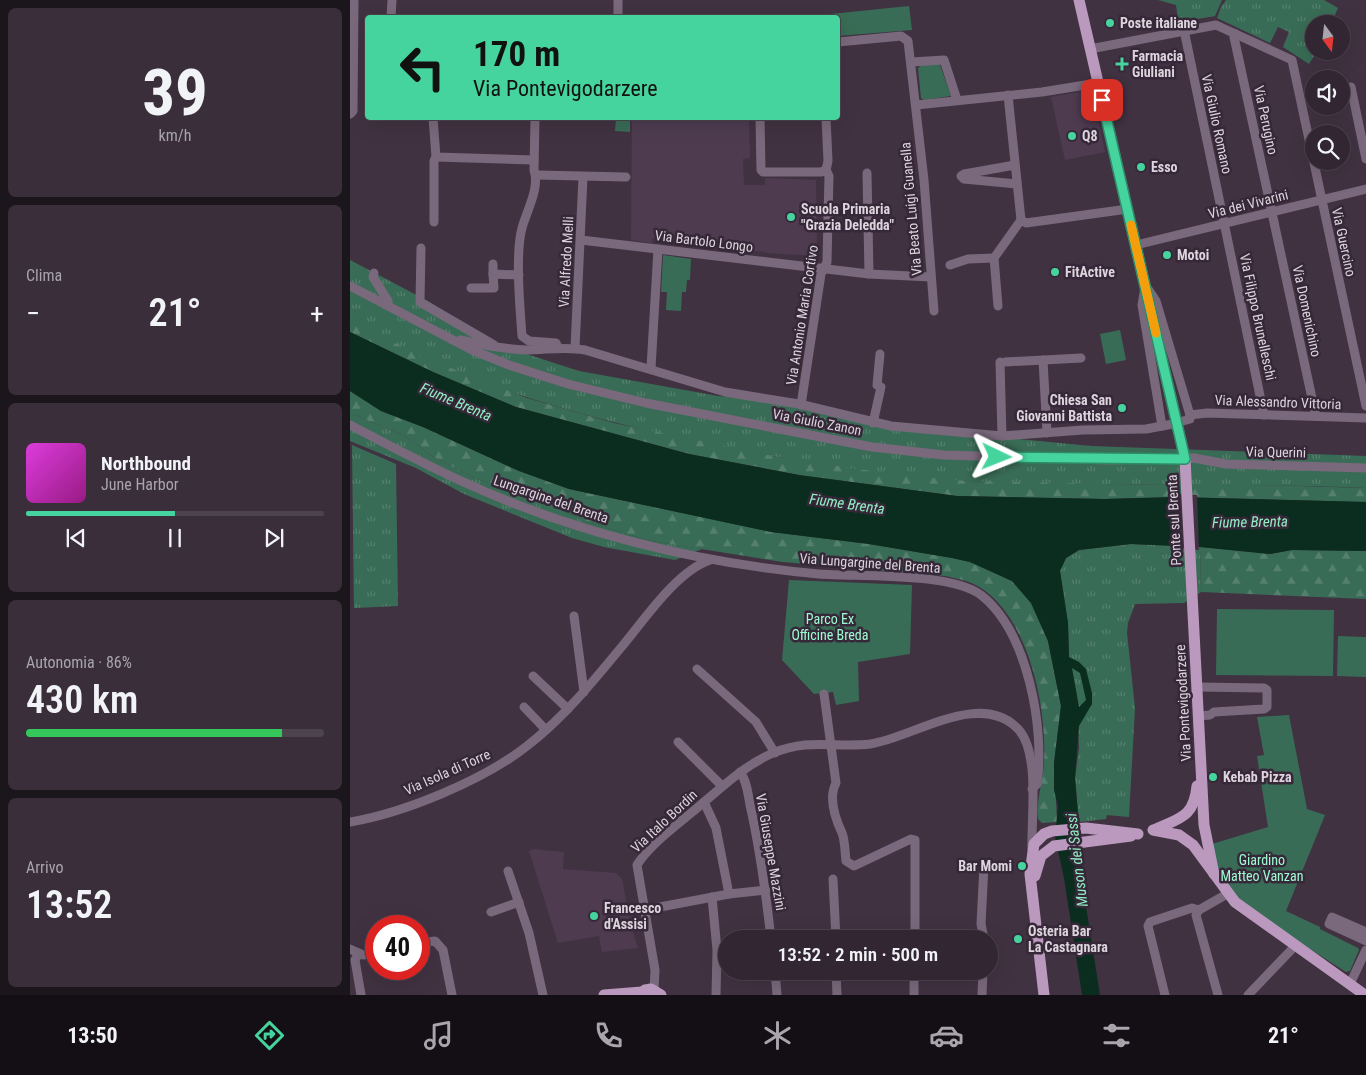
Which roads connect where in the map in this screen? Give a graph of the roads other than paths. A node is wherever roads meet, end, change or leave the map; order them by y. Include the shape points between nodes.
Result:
1 (354, 0) edge
2 (392, 0) edge
3 (618, 0) edge
4 (1079, 0) edge
5 (391, 15) edge
6 (618, 15) edge
7 (1184, 30) junction
8 (1236, 34) junction
9 (840, 42) edge
10 (1090, 50) junction
11 (912, 62) junction
12 (1098, 83) junction
13 (1350, 87) dead end
14 (1008, 95) junction
15 (957, 100) junction
16 (916, 105) junction
17 (350, 114) edge
18 (433, 120) edge
19 (535, 120) edge
20 (760, 120) edge
21 (826, 120) edge
22 (436, 157) junction
23 (1366, 159) edge
24 (534, 160) junction
25 (1015, 165) junction
26 (826, 170) junction
27 (867, 173) dead end
28 (537, 175) junction
29 (626, 176) dead end
30 (583, 177) junction
31 (1017, 184) junction
32 (1366, 189) edge
33 (1321, 200) junction
34 (1128, 209) junction
35 (1271, 212) junction
36 (1021, 220) junction
37 (434, 222) dead end
38 (1224, 224) junction
39 (581, 240) junction
40 (1136, 246) junction
41 (422, 248) dead end
42 (658, 249) junction
43 (994, 258) junction
44 (950, 265) dead end
45 (824, 268) junction
46 (374, 273) dead end
47 (869, 274) junction
48 (519, 275) junction
49 (931, 278) junction
50 (1145, 284) junction
51 (350, 286) edge
52 (471, 288) dead end
53 (388, 306) junction
54 (998, 306) dead end
55 (934, 311) dead end
56 (456, 342) junction
57 (558, 348) junction
58 (575, 348) junction
59 (498, 349) junction
60 (880, 354) dead end
61 (1081, 358) dead end
62 (1043, 360) junction
63 (651, 368) junction
64 (801, 405) junction
65 (1366, 406) edge
66 (1159, 411) junction
67 (1190, 415) junction
68 (1264, 415) junction
69 (1314, 416) junction
70 (1366, 418) edge
71 (1183, 422) dead end
72 (873, 423) junction
73 (1173, 424) dead end
74 (350, 425) edge
75 (1162, 426) junction
76 (1146, 429) junction
77 (1047, 433) junction
78 (1002, 436) junction
79 (1186, 463) junction
80 (1366, 468) edge
81 (710, 560) junction
82 (754, 566) joint
83 (1192, 579) joint
84 (574, 616) dead end
85 (697, 669) dead end
86 (533, 676) dead end
87 (1198, 687) junction
88 (584, 692) junction
89 (824, 694) dead end
90 (524, 707) dead end
91 (568, 709) junction
92 (1199, 716) junction
93 (546, 730) junction
94 (678, 742) dead end
95 (831, 744) junction
96 (775, 752) junction
97 (740, 772) junction
98 (1201, 775) junction
99 (722, 786) junction
100 (1197, 786) junction
101 (1032, 789) junction
102 (704, 802) junction
103 (1183, 817) junction
104 (350, 822) edge
105 (1204, 827) junction
106 (1032, 829) junction
107 (1153, 830) junction
108 (1123, 832) junction
109 (1048, 833) junction
110 (1138, 834) junction
111 (1183, 838) junction
112 (1032, 848) junction
113 (984, 865) dead end
114 (508, 871) dead end
115 (1214, 874) junction
116 (833, 879) dead end
117 (1032, 882) junction
118 (766, 890) junction
119 (729, 894) junction
120 (1227, 894) junction
121 (712, 897) junction
122 (519, 902) junction
123 (644, 910) junction
124 (1199, 910) junction
125 (491, 912) dead end
126 (770, 930) edge
127 (836, 930) edge
128 (915, 930) edge
129 (982, 930) edge
130 (1366, 932) edge
131 (1366, 941) edge
132 (430, 942) edge
133 (1295, 946) junction
134 (1366, 950) edge
135 (354, 951) edge
136 (776, 980) edge
137 (836, 980) edge
138 (914, 980) edge
139 (983, 980) edge
140 (1358, 990) edge
141 (657, 992) edge
142 (641, 994) edge
143 (361, 995) edge
144 (452, 995) edge
145 (543, 995) edge
146 (604, 995) edge
147 (716, 995) edge
148 (777, 995) edge
149 (836, 995) edge
150 (914, 995) edge
151 (982, 995) edge
152 (1044, 995) edge
153 (1165, 995) edge
154 (1218, 995) edge
155 (1248, 995) edge

1 - 17 street via 353,111
2 - 5 street
3 - 6 street
4 - 10 main road
7 - 8 street via 1216,25
7 - 10 street
7 - 38 street, Via Giulio Romano
8 - 33 street, Via Guercino via 1292,60
8 - 35 street, Via Perugino via 1234,37
9 - 11 street, Via Beato Luigi Guanella via 900,36 908,41
10 - 12 main road
11 - 15 street via 944,60
11 - 16 street, Via Beato Luigi Guanella
12 - 14 street
12 - 34 main road
13 - 23 street
14 - 15 street
14 - 25 street
15 - 16 street
16 - 49 street, Via Beato Luigi Guanella
18 - 22 street
19 - 24 street
20 - 26 street via 763,172
21 - 26 street, Via Antonio Maria Cortivo
22 - 24 street
22 - 37 street
24 - 28 street
25 - 31 street
25 - 31 street via 961,176 964,180
26 - 45 street, Via Antonio Maria Cortivo via 829,176 829,209
27 - 47 street
28 - 30 street
28 - 48 street via 530,210 520,236
29 - 30 street
30 - 39 street, Via Alfredo Melli
31 - 36 street
32 - 33 street, Via dei Vivarini
33 - 35 street, Via dei Vivarini
33 - 65 street, Via Guercino
34 - 36 street via 1026,222
34 - 40 main road
35 - 38 street, Via dei Vivarini
35 - 69 street, Via Domenichino
36 - 43 street
38 - 40 street, Via dei Vivarini
38 - 68 street, Via Filippo Brunelleschi
39 - 42 street, Via Bartolo Longo
39 - 58 street, Via Alfredo Melli
40 - 50 main road
41 - 59 street, Via Giulio Zanon via 420,302
42 - 45 street, Via Bartolo Longo
42 - 63 street
43 - 44 street via 968,259
43 - 54 street
45 - 47 street, Via Bartolo Longo
45 - 64 street, Via Antonio Maria Cortivo
46 - 53 street
47 - 49 street, Via Bartolo Longo
48 - 52 street via 493,269 494,288
48 - 57 street via 522,336 529,341 556,343
49 - 55 street, Via Beato Luigi Guanella
50 - 66 street via 1142,305
50 - 67 street via 1156,301
50 - 79 main road
51 - 53 street, Via Giulio Zanon
53 - 56 street, Via Giulio Zanon
56 - 59 street, Via Giulio Zanon via 460,340
56 - 79 street, Via Giulio Zanon via 530,373 609,395 872,447 944,455
57 - 58 street, Via Giulio Zanon
57 - 59 street, Via Giulio Zanon
58 - 63 street, Via Giulio Zanon
60 - 72 street, Via Giulio Zanon via 877,385 881,387
61 - 62 street
62 - 77 street
62 - 78 street via 1003,362
63 - 64 street, Via Giulio Zanon via 726,392
64 - 72 street, Via Giulio Zanon
66 - 75 street
66 - 76 street via 1153,424
67 - 68 street, Via Alessandro Vittoria
67 - 71 street
68 - 69 street, Via Alessandro Vittoria
69 - 70 street, Via Alessandro Vittoria
72 - 78 street, Via Giulio Zanon
73 - 75 street, Via Giulio Zanon
74 - 81 street, Lungargine del Brenta via 460,481 536,511
75 - 76 street, Via Giulio Zanon
76 - 77 street, Via Giulio Zanon
77 - 78 street, Via Giulio Zanon
79 - 80 street, Via Querini
79 - 83 main road, Ponte sul Brenta
81 - 82 street, Lungargine del Brenta
81 - 88 street, Via Isola di Torre via 673,586
82 - 101 street, Via Lungargine del Brenta via 842,576 932,580 964,586 980,595 996,610 1030,680 1038,725 1040,767 1037,784
83 - 87 main road, Via Pontevigodarzere
84 - 88 street
85 - 96 street via 756,722
86 - 91 street
87 - 92 main road, Via Pontevigodarzere
87 - 92 street via 1267,690 1267,707 1264,709
88 - 91 street, Via Isola di Torre
89 - 95 street
90 - 93 street
91 - 93 street, Via Isola di Torre
92 - 98 main road, Via Pontevigodarzere
93 - 104 street, Via Isola di Torre via 509,759 468,781 411,804
94 - 99 street
95 - 96 street, Via Italo Bordin via 811,743
95 - 101 street, Via Italo Bordin via 884,741 955,716 996,716 1010,722 1027,742
95 - 128 street via 836,783 832,791 848,864 854,866 911,839 917,843
96 - 97 street, Via Italo Bordin
97 - 99 street, Via Italo Bordin
97 - 118 street, Via Giuseppe Mazzini via 745,779
98 - 100 main road
98 - 105 main road, Via Pontevigodarzere
99 - 102 street, Via Italo Bordin
100 - 103 main road via 1194,801
100 - 108 main road via 1184,806 1166,820
101 - 106 street, Via Italo Bordin
102 - 119 street via 716,828
102 - 123 street, Via Italo Bordin via 665,835 637,866
103 - 105 main road via 1199,817
103 - 107 main road
103 - 111 main road via 1177,826
105 - 111 main road via 1198,839
105 - 115 main road, Via Pontevigodarzere
106 - 109 street
106 - 112 street, Via Italo Bordin
107 - 110 main road
107 - 111 main road
108 - 109 main road via 1086,828
108 - 110 main road
109 - 112 main road
110 - 117 main road via 1117,840 1054,846 1041,856
111 - 115 main road, Via Pontevigodarzere via 1201,854
112 - 117 main road
113 - 129 street
114 - 122 street
115 - 120 main road, Via Pontevigodarzere
116 - 127 street
117 - 152 main road
118 - 119 street
118 - 126 street, Via Giuseppe Mazzini
119 - 121 street
120 - 124 street
120 - 133 main road, Via Pontevigodarzere
121 - 123 street
121 - 147 street via 717,950
122 - 125 street
122 - 145 street via 530,933
123 - 141 street, Via Italo Bordin
124 - 153 street via 1192,908 1150,922 1148,926
124 - 154 street via 1196,915
130 - 131 street via 1332,917 1329,924
132 - 144 street via 435,941 443,950
133 - 140 main road, Via Pontevigodarzere
133 - 155 street
134 - 140 street, Via Pontevigodarzere
135 - 143 street
136 - 148 street
137 - 149 street
138 - 150 street
139 - 151 street
141 - 142 main road
142 - 146 main road

